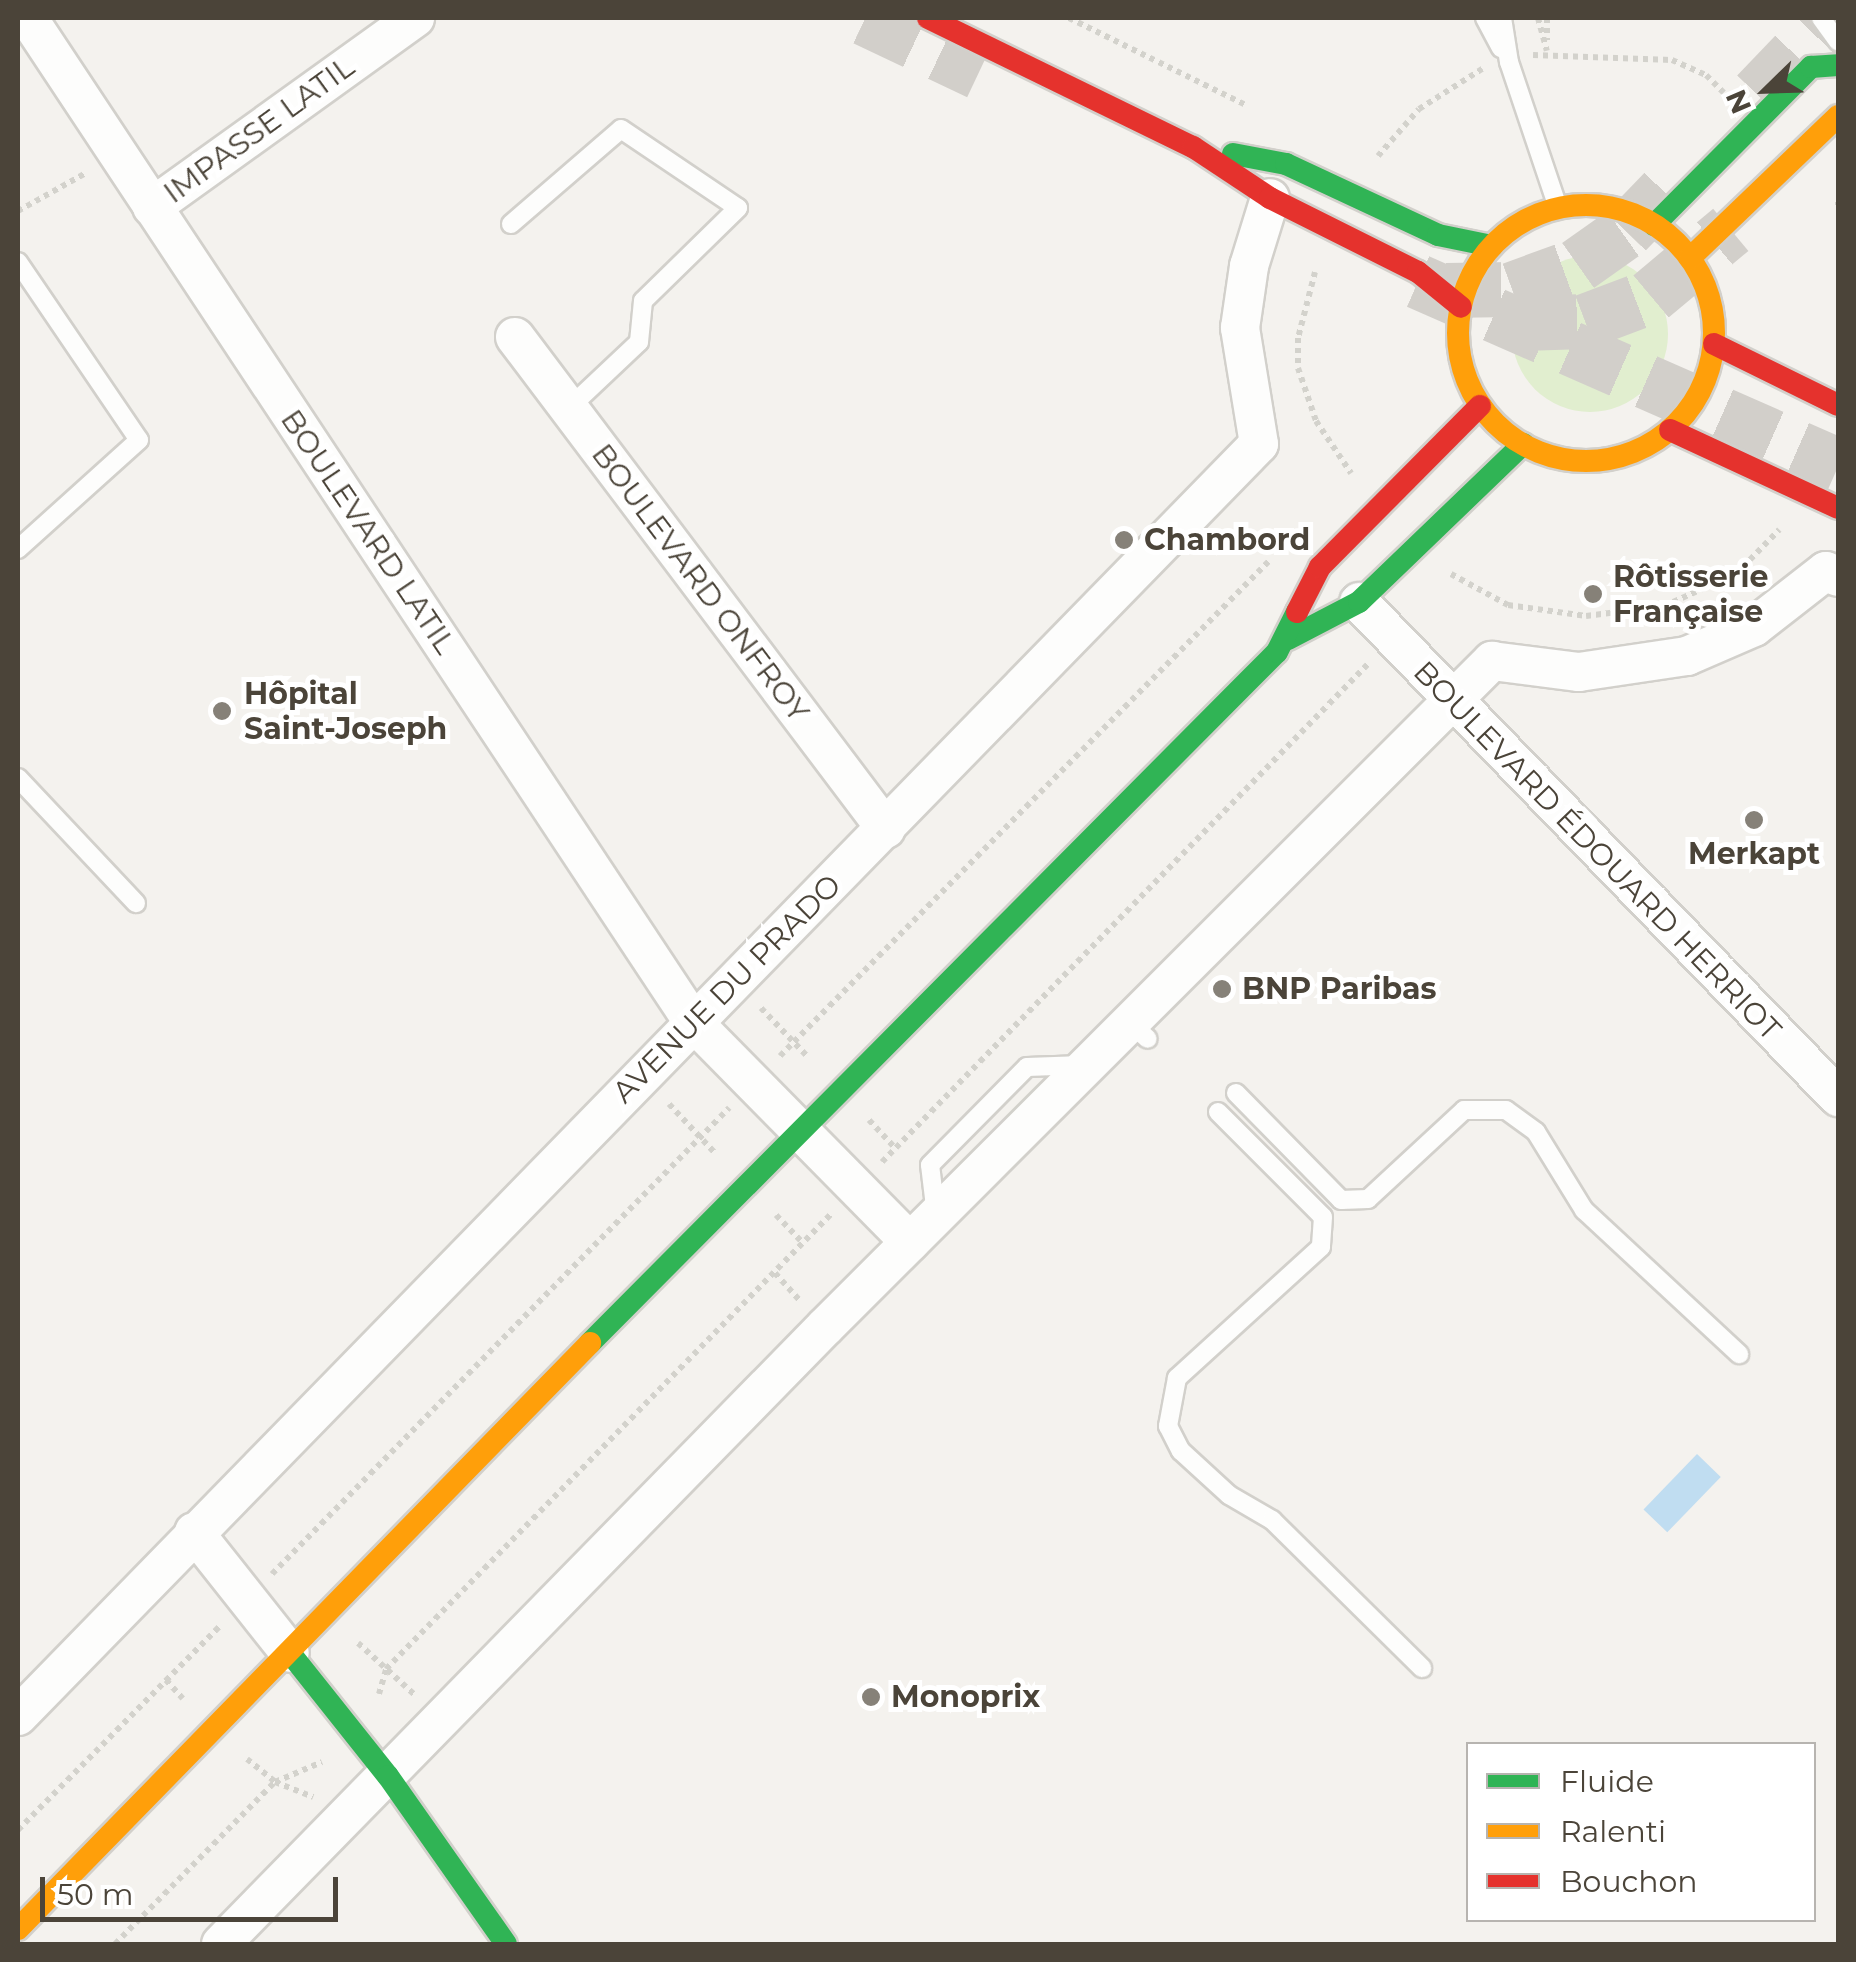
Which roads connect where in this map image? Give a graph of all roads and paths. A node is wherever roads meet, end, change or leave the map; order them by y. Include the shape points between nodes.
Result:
1 (28, 18) edge
2 (415, 18) edge
3 (928, 18) edge
4 (1069, 18) edge
5 (1485, 18) edge
6 (1502, 18) edge
7 (1538, 18) edge
8 (1547, 18) edge
9 (1821, 18) edge
10 (1838, 42) edge
11 (1509, 62) junction
12 (1838, 65) edge
13 (1257, 110) dead end
14 (1838, 116) edge
15 (1193, 147) junction
16 (120, 154) junction
17 (1270, 198) junction
18 (152, 208) junction
19 (1558, 208) junction
20 (18, 211) edge
21 (511, 224) dead end
22 (1654, 225) junction
23 (1336, 230) junction
24 (1492, 246) junction
25 (1690, 258) junction
26 (18, 262) edge
27 (1461, 307) junction
28 (516, 336) dead end
29 (1714, 344) junction
30 (1480, 406) junction
31 (1838, 406) edge
32 (569, 408) junction
33 (1670, 430) junction
34 (1523, 444) junction
35 (1353, 477) junction
36 (1360, 484) dead end
37 (1341, 489) dead end
38 (1838, 508) edge
39 (1788, 515) dead end
40 (18, 549) edge
41 (1277, 552) dead end
42 (1438, 561) dead end
43 (1832, 574) edge
44 (1455, 578) junction
45 (1443, 589) dead end
46 (1359, 602) junction
47 (1288, 639) junction
48 (1390, 641) junction
49 (1450, 701) junction
50 (18, 778) edge
51 (886, 829) junction
52 (136, 903) dead end
53 (694, 1022) junction
54 (752, 1084) junction
55 (1236, 1093) dead end
56 (1838, 1097) edge
57 (1218, 1112) dead end
58 (796, 1131) junction
59 (855, 1190) junction
60 (1341, 1200) junction
61 (1323, 1217) junction
62 (923, 1229) junction
63 (1739, 1354) dead end
64 (194, 1532) junction
65 (249, 1598) junction
66 (290, 1653) junction
67 (1422, 1668) dead end
68 (21, 1703) edge
69 (362, 1745) junction
70 (388, 1776) junction
71 (18, 1830) edge
72 (18, 1929) edge
73 (115, 1944) edge
74 (221, 1944) edge
75 (506, 1944) edge

1 - 16 street, BOULEVARD LATIL
2 - 18 street, IMPASSE LATIL
3 - 15 main road
4 - 13 path
5 - 11 lane
6 - 11 lane
7 - 8 path via 1547,51
9 - 10 lane
11 - 19 lane
12 - 22 main road via 1812,67
14 - 25 main road
15 - 17 main road
15 - 24 main road via 1286,164 1438,235
16 - 18 street, BOULEVARD LATIL
16 - 20 path
17 - 23 main road
17 - 51 street, AVENUE DU PRADO via 1248,266 1240,328 1259,444
18 - 53 street, BOULEVARD LATIL
19 - 22 main road via 1612,208
19 - 24 main road
21 - 32 lane via 621,129 738,208 643,301 639,342
22 - 25 main road
23 - 27 main road via 1418,272
23 - 35 path via 1306,295 1298,368 1316,420
24 - 27 main road
25 - 29 main road via 1709,299
26 - 40 lane via 139,440
27 - 30 main road via 1460,353
28 - 32 street, BOULEVARD ONFROY
29 - 31 main road
29 - 33 main road via 1692,406
30 - 34 main road
30 - 47 main road via 1320,568
32 - 51 street, BOULEVARD ONFROY
33 - 34 main road via 1644,448 1598,460 1552,456
33 - 38 main road
34 - 46 main road
35 - 36 path
35 - 37 path
39 - 44 path via 1736,574 1664,606 1586,616 1508,605
41 - 54 path
42 - 44 path
43 - 49 street via 1754,627 1686,656 1578,672 1492,661
44 - 45 path
46 - 47 main road
46 - 48 street, BOULEVARD ÉDOUARD HERRIOT
47 - 58 main road
48 - 49 street, BOULEVARD ÉDOUARD HERRIOT
48 - 59 path
49 - 56 street, BOULEVARD ÉDOUARD HERRIOT
49 - 62 street via 1148,1021 1086,1065
50 - 52 lane
51 - 53 street, AVENUE DU PRADO
53 - 54 street, BOULEVARD LATIL
53 - 64 street, AVENUE DU PRADO
54 - 58 street, BOULEVARD LATIL
54 - 65 path
55 - 60 lane
57 - 61 lane
58 - 59 street
58 - 66 main road
59 - 62 street
59 - 69 path via 386,1669
60 - 61 lane
60 - 63 lane via 1368,1199 1464,1110 1506,1110 1536,1132 1584,1210
61 - 67 lane via 1321,1247 1177,1378 1168,1426 1181,1451 1229,1495 1272,1520
62 - 70 street
64 - 65 street
64 - 68 street, AVENUE DU PRADO
65 - 66 street
65 - 71 path
66 - 69 main road
66 - 72 main road
69 - 70 main road
69 - 73 path via 275,1782
70 - 74 street
70 - 75 main road

